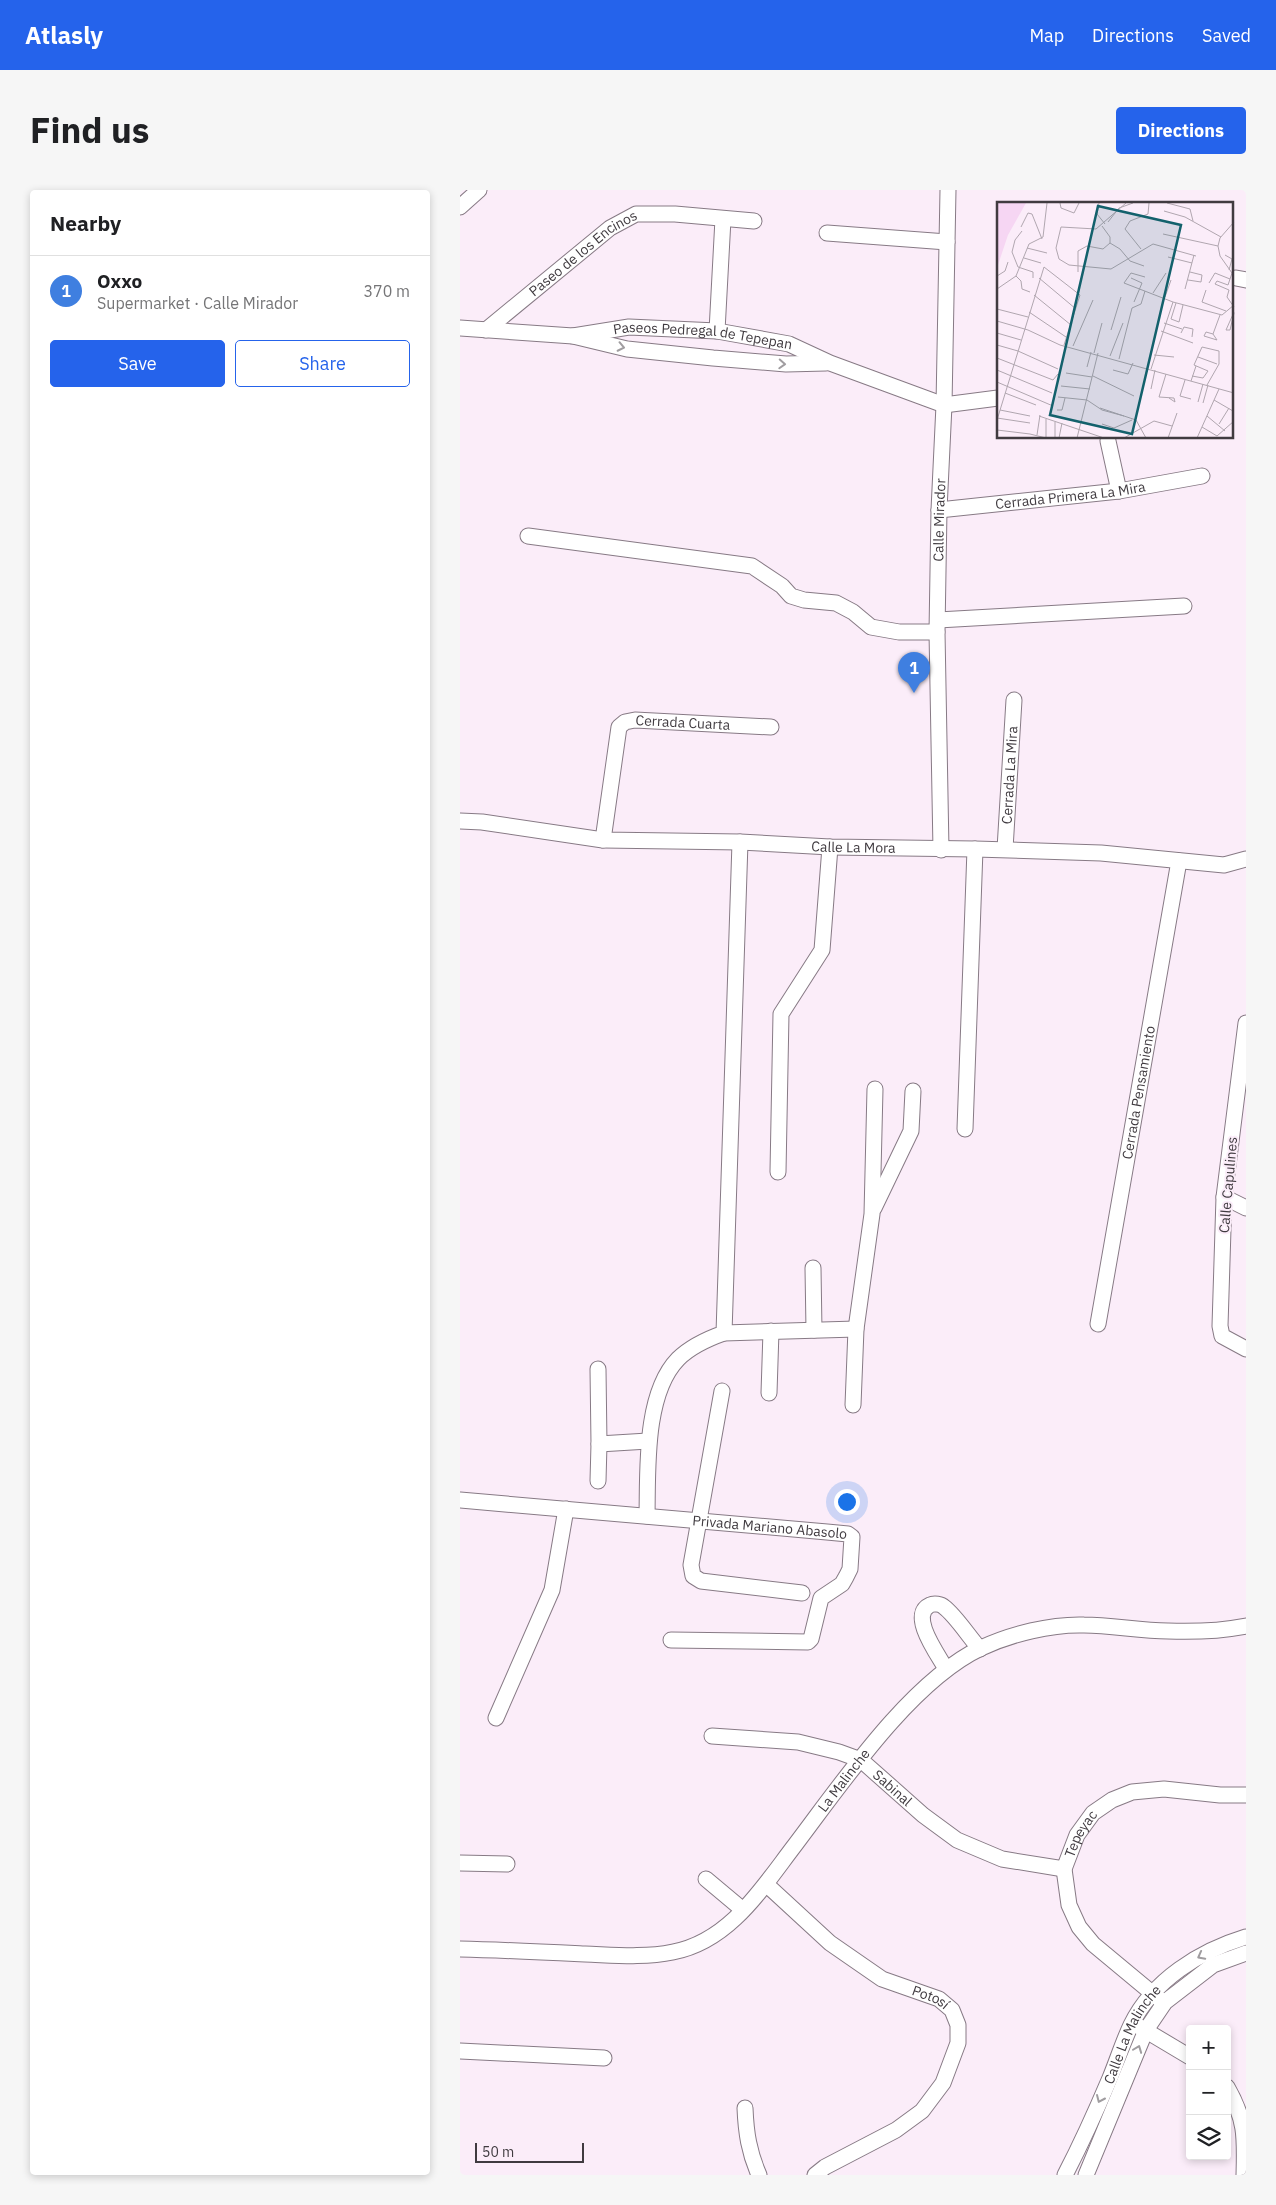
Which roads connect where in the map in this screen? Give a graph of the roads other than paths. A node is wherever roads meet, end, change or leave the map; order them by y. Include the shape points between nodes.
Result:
1 (479, 190) edge
2 (948, 190) edge
3 (460, 207) edge
4 (723, 219) junction
5 (754, 221) dead end
6 (827, 233) dead end
7 (947, 242) junction
8 (460, 328) edge
9 (486, 330) junction
10 (717, 331) junction
11 (573, 336) junction
12 (830, 363) junction
13 (997, 398) edge
14 (944, 405) junction
15 (1108, 441) dead end
16 (1202, 476) dead end
17 (1119, 491) junction
18 (939, 510) junction
19 (528, 536) dead end
20 (1184, 606) dead end
21 (938, 626) junction
22 (1014, 700) dead end
23 (771, 727) dead end
24 (460, 821) edge
25 (603, 840) junction
26 (740, 842) junction
27 (830, 848) junction
28 (975, 849) junction
29 (1005, 849) junction
30 (941, 850) junction
31 (1246, 859) edge
32 (1179, 861) junction
33 (1246, 1023) edge
34 (1244, 1053) edge
35 (875, 1089) dead end
36 (913, 1091) dead end
37 (966, 1129) dead end
38 (778, 1172) dead end
39 (1224, 1197) junction
40 (1246, 1208) edge
41 (872, 1214) junction
42 (813, 1268) dead end
43 (1098, 1324) dead end
44 (856, 1329) junction
45 (814, 1330) junction
46 (771, 1331) junction
47 (724, 1333) junction
48 (1246, 1349) edge
49 (598, 1369) dead end
50 (722, 1391) dead end
51 (769, 1393) dead end
52 (853, 1405) dead end
53 (648, 1440) junction
54 (599, 1444) junction
55 (598, 1481) dead end
56 (460, 1500) edge
57 (566, 1509) junction
58 (646, 1516) junction
59 (698, 1520) junction
60 (802, 1593) dead end
61 (1246, 1626) edge
62 (672, 1640) dead end
63 (980, 1649) junction
64 (946, 1669) junction
65 (496, 1718) dead end
66 (712, 1736) dead end
67 (861, 1760) junction
68 (1246, 1795) edge
69 (460, 1864) edge
70 (507, 1864) dead end
71 (1064, 1869) junction
72 (706, 1879) dead end
73 (767, 1885) junction
74 (743, 1910) junction
75 (1246, 1937) edge
76 (460, 1949) edge
77 (1246, 1953) edge
78 (1158, 1999) junction
79 (1139, 2027) junction
80 (460, 2051) edge
81 (1186, 2055) edge
82 (604, 2058) dead end
83 (1231, 2093) edge
84 (745, 2108) dead end
85 (759, 2175) edge
86 (815, 2175) edge
87 (1065, 2175) edge
88 (1086, 2175) edge
89 (1244, 2175) edge

1 - 3 street
2 - 7 street, Calle Mirador
4 - 5 street, Paseo de los Encinos
4 - 9 street, Paseo de los Encinos via 636,214 610,228
4 - 10 street
6 - 7 street
7 - 14 street, Calle Mirador
8 - 9 street, Paseos Pedregal de Tepepan
9 - 11 street, Paseos Pedregal de Tepepan
10 - 11 street, Paseos Pedregal de Tepepan via 629,327
10 - 12 street, Paseos Pedregal de Tepepan via 789,344
11 -> 12 street, Paseos Pedregal de Tepepan via 627,349 786,364
12 - 14 street, Paseos Pedregal de Tepepan
13 - 14 street
14 - 18 street, Calle Mirador
15 - 17 street
16 - 17 street, Cerrada Primera La Mira
17 - 18 street, Cerrada Primera La Mira
18 - 21 street, Calle Mirador
19 - 21 street via 752,566 792,596 836,603 870,627 898,632
20 - 21 street
21 - 30 street, Calle Mirador
22 - 29 street, Cerrada La Mira
23 - 25 street, Cerrada Cuarta via 625,722 619,727
24 - 25 street, Calle La Mora
25 - 26 street, Calle La Mora
26 - 27 street, Calle La Mora
26 - 47 street
27 - 30 street, Calle La Mora
27 - 38 street via 822,950 781,1014
28 - 29 street, Calle La Mora
28 - 30 street, Calle La Mora
28 - 37 street
29 - 32 street, Calle La Mora via 1101,853
31 - 32 street, Calle La Mora via 1224,865
32 - 43 street, Cerrada Pensamiento
33 - 34 street, Calle Capulines
34 - 39 street, Calle Capulines
35 - 41 street
36 - 41 street via 911,1131
39 - 40 street
39 - 48 street, Calle Capulines via 1220,1326 1222,1336
41 - 44 street
42 - 45 street
44 - 45 street
44 - 52 street
45 - 46 street
46 - 47 street
46 - 51 street
47 - 53 street via 702,1341 678,1359 660,1387
49 - 54 street
50 - 59 street
53 - 54 street
53 - 58 street
54 - 55 street
56 - 57 street, Privada Mariano Abasolo
57 - 58 street, Privada Mariano Abasolo
57 - 65 street via 552,1590
58 - 59 street, Privada Mariano Abasolo
59 - 60 street via 691,1565 693,1576 701,1581
59 - 62 street, Privada Mariano Abasolo via 848,1534 852,1537 850,1569 842,1584 821,1598 808,1642
61 - 63 street, La Malinche via 1227,1630 1167,1631 1084,1624 1040,1630 1003,1639
63 - 64 street, La Malinche
63 - 64 street via 944,1607 930,1605 922,1613 921,1623
64 - 67 street, La Malinche via 911,1701
66 - 67 street, Sabinal via 798,1742
67 - 71 street, Sabinal via 957,1840 1002,1859
67 - 73 street, La Malinche
68 - 71 street, Tepeyac via 1164,1789 1132,1792 1112,1800 1093,1813 1077,1835
69 - 70 street
71 - 78 street, Tepeyac via 1069,1905 1079,1927 1093,1944
72 - 74 street
73 - 74 street, La Malinche
73 - 86 street, Potosí via 830,1943 882,1980 939,1999 952,2010 958,2025 958,2043 943,2083 922,2111 896,2130
74 - 76 street, La Malinche via 700,1944 673,1952 637,1956
75 -> 78 street, Calle La Malinche via 1223,1944 1185,1965
77 - 78 street, Calle La Malinche via 1213,1965
78 - 79 street, Calle La Malinche
79 - 81 street
79 -> 87 street, Calle La Malinche via 1110,2078
88 -> 79 street, Calle La Malinche
80 - 82 street
83 - 89 street via 1246,2125
84 - 85 street via 750,2155

